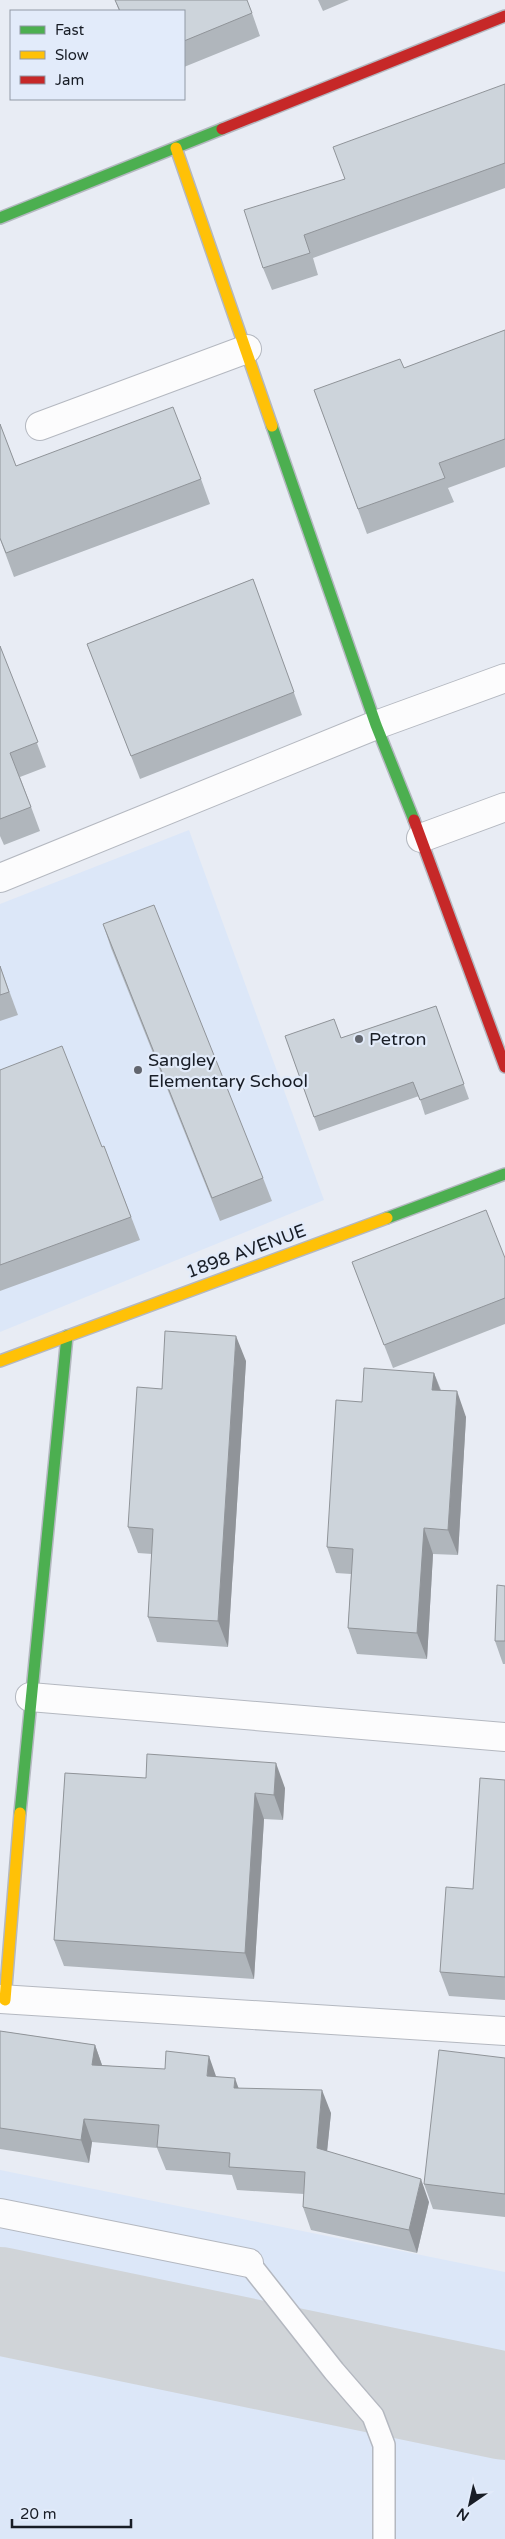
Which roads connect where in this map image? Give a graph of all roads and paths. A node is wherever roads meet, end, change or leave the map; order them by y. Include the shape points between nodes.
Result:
1 (505, 16) edge
2 (176, 148) junction
3 (0, 218) edge
4 (247, 349) junction
5 (40, 426) dead end
6 (505, 678) edge
7 (376, 725) junction
8 (505, 807) edge
9 (421, 838) junction
10 (0, 878) edge
11 (505, 1067) edge
12 (505, 1174) edge
13 (67, 1336) junction
14 (0, 1362) edge
15 (30, 1697) junction
16 (505, 1737) edge
17 (2, 1999) edge
18 (505, 2031) edge
19 (0, 2213) edge
20 (249, 2263) joint
21 (384, 2539) edge

1 - 2 street
2 - 3 street
2 - 4 street
4 - 5 street
4 - 7 street
6 - 7 street
7 - 9 street
7 - 10 street
8 - 9 street
9 - 11 street
12 - 13 street, 1898 AVENUE
13 - 14 street, 1898 AVENUE
13 - 15 street
15 - 16 street
15 - 17 street
17 - 18 street
19 - 20 street
20 - 21 lane via 373,2416 384,2445

